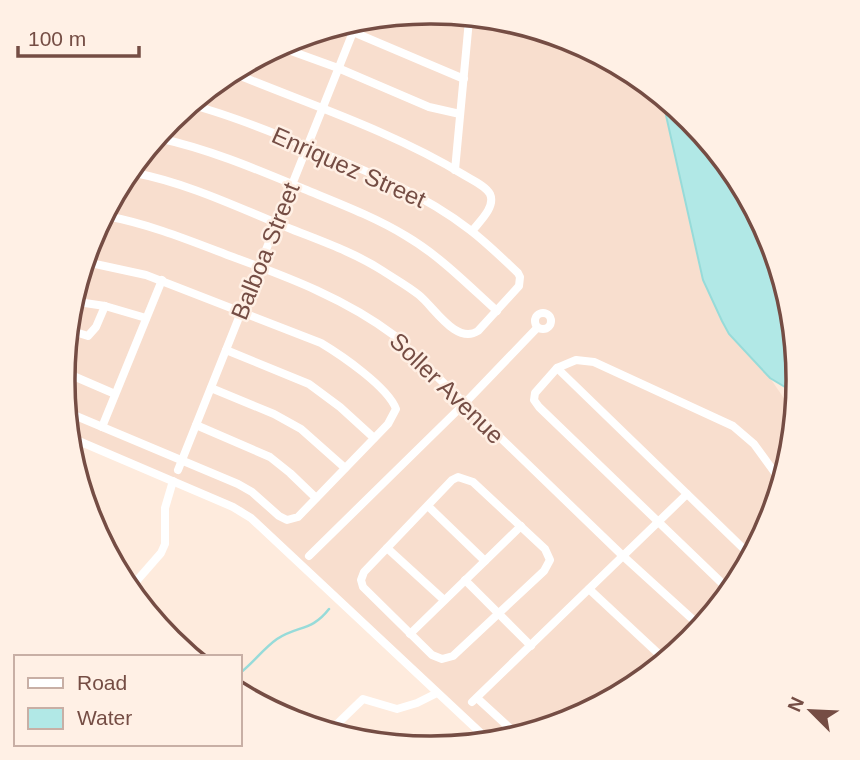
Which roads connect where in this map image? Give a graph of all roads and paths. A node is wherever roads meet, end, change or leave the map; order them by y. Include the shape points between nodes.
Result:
1 (468, 27) edge
2 (355, 33) edge
3 (348, 34) edge
4 (294, 52) edge
5 (338, 68) junction
6 (243, 77) edge
7 (464, 79) junction
8 (202, 108) edge
9 (322, 108) junction
10 (460, 114) junction
11 (168, 141) edge
12 (307, 146) junction
13 (454, 170) junction
14 (140, 174) edge
15 (292, 184) junction
16 (114, 218) edge
17 (276, 223) junction
18 (472, 231) junction
19 (94, 263) edge
20 (259, 267) junction
21 (162, 280) junction
22 (83, 303) edge
23 (105, 306) junction
24 (497, 311) junction
25 (241, 312) junction
26 (146, 318) junction
27 (537, 328) dead end
28 (78, 333) edge
29 (226, 350) junction
30 (557, 368) junction
31 (75, 377) edge
32 (211, 388) junction
33 (115, 394) junction
34 (464, 404) junction
35 (77, 416) edge
36 (196, 425) junction
37 (102, 427) junction
38 (374, 438) junction
39 (80, 442) edge
40 (182, 459) junction
41 (345, 468) junction
42 (178, 470) dead end
43 (773, 471) edge
44 (173, 481) junction
45 (687, 494) junction
46 (316, 498) junction
47 (428, 506) junction
48 (658, 522) junction
49 (521, 526) junction
50 (387, 548) junction
51 (743, 548) edge
52 (309, 556) dead end
53 (623, 556) junction
54 (485, 561) junction
55 (136, 580) edge
56 (465, 580) junction
57 (722, 583) edge
58 (589, 589) junction
59 (444, 600) junction
60 (499, 613) junction
61 (692, 619) edge
62 (410, 634) junction
63 (531, 646) junction
64 (657, 653) edge
65 (437, 693) junction
66 (338, 723) edge
67 (508, 727) edge
68 (479, 732) edge

1 - 7 street
2 - 7 street
3 - 5 street, Balboa Street
4 - 5 street
5 - 9 street, Balboa Street
5 - 10 street via 429,107
6 - 9 street
7 - 10 street
8 - 12 street, Enriquez Street
9 - 12 street, Balboa Street
9 - 13 street
10 - 13 street
11 - 15 street via 214,153
12 - 15 street, Balboa Street
12 - 18 street, Enriquez Street via 396,184
13 - 18 street via 488,191 491,198
14 - 17 street via 183,186
15 - 17 street, Balboa Street
15 - 24 street via 406,235
16 - 20 street, Soller Avenue via 169,232
17 - 20 street, Balboa Street
17 - 24 street via 379,268 419,294 451,327 468,335
18 - 24 street, Enriquez Street via 518,273 520,282
19 - 21 street
20 - 25 street, Balboa Street
20 - 34 street, Soller Avenue via 322,292 372,319
21 - 25 street
21 - 26 street
22 - 23 street
23 - 26 street
23 - 28 street via 93,332
25 - 29 street, Balboa Street
25 - 38 street via 341,355 393,401 397,409 393,418
26 - 33 street
27 - 34 street
29 - 32 street, Balboa Street
29 - 38 street via 309,384
30 - 43 street via 576,360 594,362 724,421 754,444
30 - 45 street
30 - 48 street via 535,393 537,404
31 - 33 street
32 - 36 street, Balboa Street
32 - 41 street via 301,429
33 - 37 street
34 - 52 street
34 - 53 street, Soller Avenue
35 - 37 street
36 - 40 street, Balboa Street
36 - 46 street via 270,457
37 - 40 street
38 - 41 street
39 - 44 street
40 - 42 street, Balboa Street
40 - 46 street via 252,492 287,520 298,517
41 - 46 street
44 - 55 street via 165,508 165,544
44 - 65 street via 250,518
45 - 48 street
45 - 51 street
47 - 49 street via 452,481 463,477
47 - 50 street
47 - 54 street
48 - 53 street
48 - 57 street
49 - 54 street
49 - 60 street via 550,559 544,571
50 - 59 street
50 - 62 street via 364,572 361,584
53 - 58 street
53 - 61 street, Soller Avenue
54 - 56 street
56 - 59 street
56 - 60 street
58 - 63 street
58 - 64 street
59 - 62 street
60 - 62 street via 448,659 432,655
60 - 63 street
63 - 67 street via 474,700
65 - 66 street via 397,709 363,699
65 - 68 street

